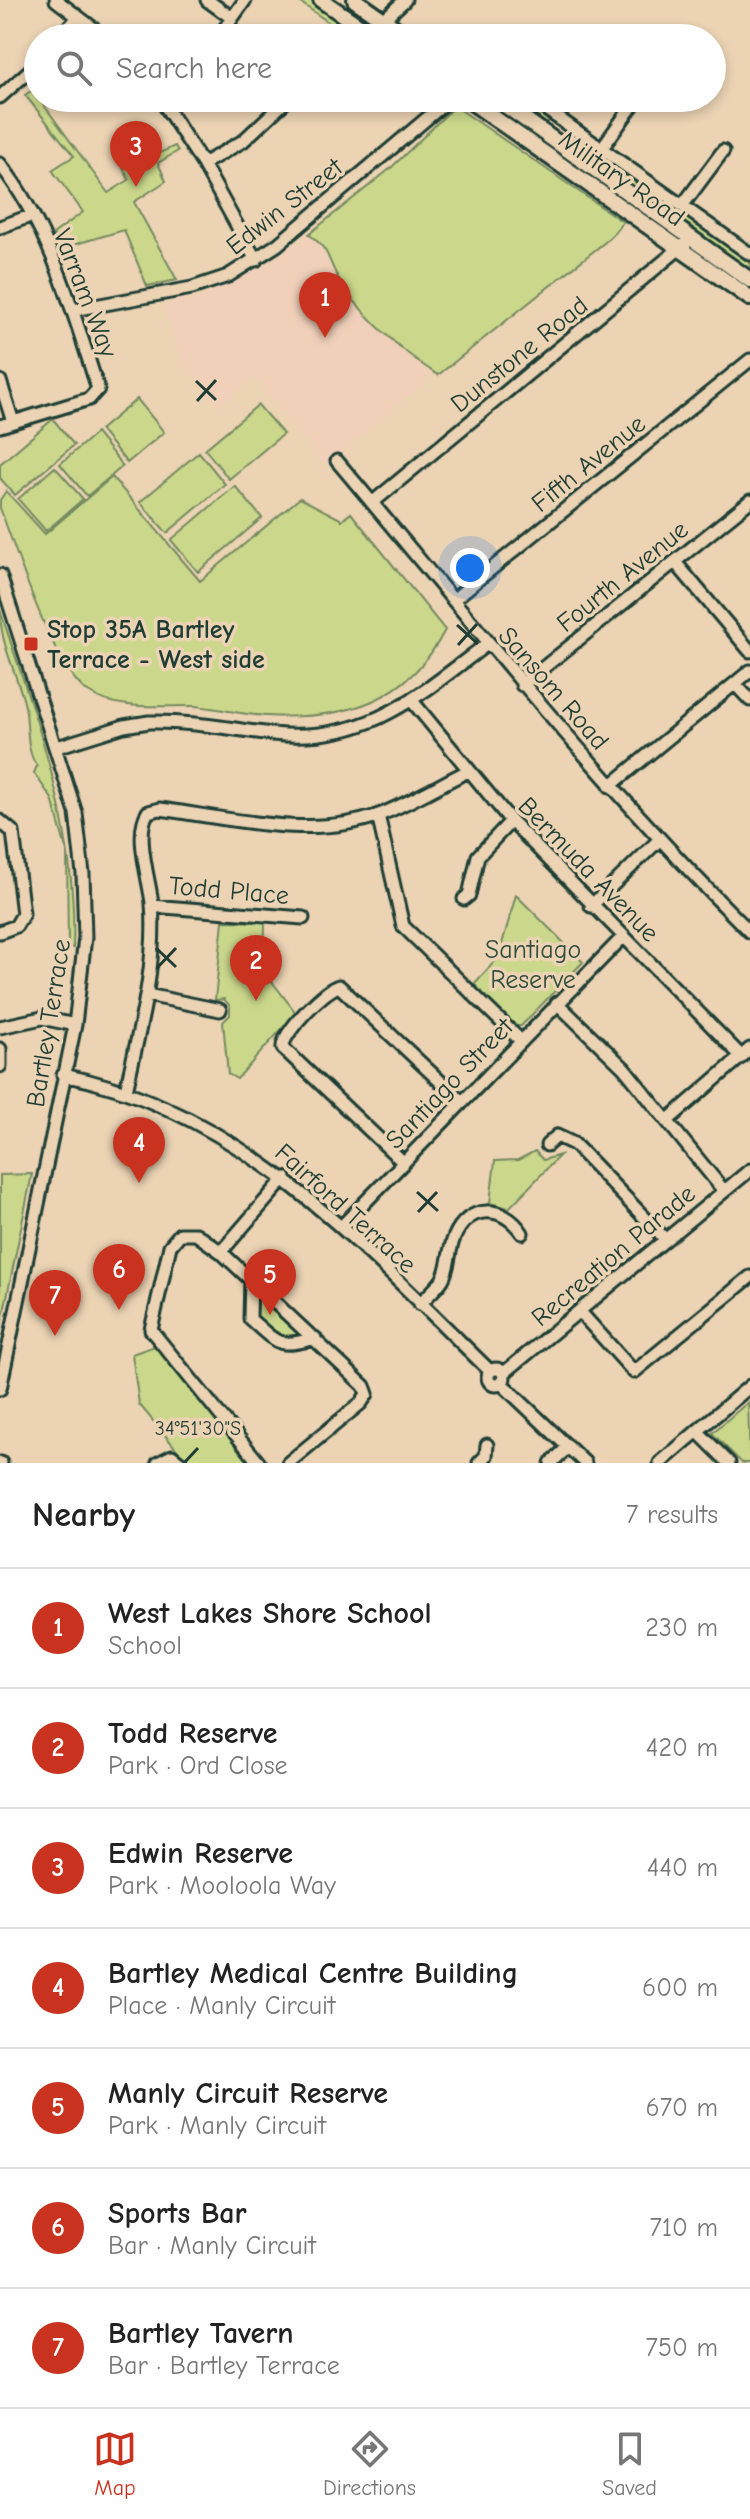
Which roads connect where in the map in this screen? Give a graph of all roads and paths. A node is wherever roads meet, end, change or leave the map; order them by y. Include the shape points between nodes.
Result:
1 (56, 0) edge
2 (207, 0) edge
3 (245, 0) edge
4 (321, 0) edge
5 (355, 0) edge
6 (405, 0) edge
7 (78, 17) junction
8 (232, 18) junction
9 (383, 19) junction
10 (72, 24) edge
11 (87, 24) edge
12 (228, 24) edge
13 (357, 24) edge
14 (380, 24) edge
15 (390, 24) edge
16 (24, 74) edge
17 (3, 90) edge
18 (170, 112) edge
19 (274, 112) edge
20 (434, 112) edge
21 (487, 112) edge
22 (515, 112) edge
23 (549, 112) edge
24 (628, 112) edge
25 (557, 118) junction
26 (547, 134) junction
27 (602, 148) junction
28 (723, 151) dead end
29 (0, 164) edge
30 (203, 164) junction
31 (682, 206) junction
32 (33, 215) junction
33 (0, 227) edge
34 (686, 244) junction
35 (750, 254) edge
36 (256, 260) junction
37 (750, 280) edge
38 (750, 298) edge
39 (73, 310) junction
40 (750, 360) edge
41 (0, 381) edge
42 (13, 422) junction
43 (0, 426) edge
44 (337, 461) dead end
45 (750, 501) edge
46 (372, 503) junction
47 (675, 562) junction
48 (0, 575) edge
49 (453, 600) junction
50 (487, 644) junction
51 (750, 651) edge
52 (750, 671) edge
53 (735, 684) junction
54 (522, 685) junction
55 (750, 700) edge
56 (413, 702) junction
57 (57, 747) junction
58 (468, 771) junction
59 (610, 786) junction
60 (378, 815) junction
61 (0, 821) edge
62 (511, 821) junction
63 (658, 841) junction
64 (464, 899) dead end
65 (152, 906) junction
66 (591, 906) junction
67 (303, 918) dead end
68 (0, 932) edge
69 (750, 932) edge
70 (623, 937) junction
71 (147, 995) junction
72 (557, 1003) junction
73 (220, 1010) dead end
74 (75, 1025) junction
75 (0, 1027) edge
76 (520, 1040) junction
77 (0, 1049) edge
78 (746, 1053) edge
79 (0, 1066) edge
80 (63, 1075) junction
81 (126, 1091) junction
82 (461, 1101) junction
83 (667, 1121) junction
84 (547, 1145) dead end
85 (403, 1162) junction
86 (750, 1170) edge
87 (285, 1178) junction
88 (724, 1191) junction
89 (341, 1227) junction
90 (522, 1233) dead end
91 (665, 1239) junction
92 (221, 1252) junction
93 (750, 1277) edge
94 (251, 1278) junction
95 (420, 1304) junction
96 (580, 1312) junction
97 (315, 1338) junction
98 (503, 1378) junction
99 (750, 1386) edge
100 (0, 1389) edge
101 (697, 1431) junction
102 (487, 1445) dead end
103 (568, 1447) junction
104 (158, 1463) edge
105 (181, 1463) edge
106 (259, 1463) edge
107 (288, 1463) edge
108 (479, 1463) edge
109 (551, 1463) edge
110 (585, 1463) edge
111 (660, 1463) edge
112 (729, 1463) edge

1 - 7 street
2 - 8 street
3 - 8 street
4 - 13 main road
5 - 9 main road
6 - 9 street
7 - 10 street
7 - 11 street
8 - 12 street
9 - 14 street
9 - 15 main road
16 - 17 street
18 - 30 street
19 - 30 street via 243,141
20 - 36 street, Edwin Street
21 - 34 main road, Military Road
22 - 26 main road, Military Road
23 - 25 street
24 - 27 street
25 - 26 street
25 - 27 street
26 - 34 main road, Military Road
27 - 31 street
28 - 31 street
29 - 32 street, Varram Way
30 - 36 street
31 - 35 street
32 - 33 street
32 - 39 street, Varram Way
34 - 37 main road, Military Road
34 - 38 main road, Military Road
34 - 46 street, Dunstone Road
36 - 39 street, Edwin Street via 192,288
39 - 42 street, Varram Way via 98,389
40 - 49 street, Fifth Avenue
41 - 42 street
42 - 43 street, Varram Way
44 - 46 street, Sansom Road
45 - 47 street, Fourth Avenue
46 - 49 street, Sansom Road
47 - 51 street
47 - 54 street, Fourth Avenue
48 - 57 street, Bartley Terrace
49 - 50 street, Sansom Road
50 - 54 street, Sansom Road
50 - 56 street
52 - 53 street
53 - 55 street
53 - 59 street
54 - 59 street, Sansom Road
56 - 57 street via 362,725 327,733 275,734 149,722
56 - 58 street, Bermuda Avenue
57 - 74 street, Bartley Terrace via 76,813 83,874 85,937
58 - 60 street
58 - 62 street, Bermuda Avenue
59 - 63 street, Sansom Road
60 - 65 street via 314,826 152,809 143,827
60 - 76 street via 403,926
61 - 68 street via 13,832 23,914 16,926
62 - 64 street via 478,856
62 - 66 street, Bermuda Avenue
63 - 66 street
63 - 69 street, Sansom Road
65 - 67 street, Todd Place
65 - 71 street
66 - 70 street, Bermuda Avenue
70 - 72 street, Santiago Street
70 - 78 street, Bermuda Avenue
71 - 73 street
71 - 81 street
72 - 76 street, Santiago Street
72 - 83 street via 624,1068
74 - 75 street via 42,1018
74 - 80 street, Bartley Terrace
76 - 82 street, Santiago Street
77 - 79 street
78 - 83 street
80 - 81 street, Fairford Terrace
80 - 100 street, Bartley Terrace
81 - 87 street, Fairford Terrace via 233,1141
82 - 85 street, Santiago Street
82 - 85 street via 339,986 326,992 285,1035 283,1048
83 - 88 street
84 - 91 street via 557,1136 574,1144
85 - 89 street, Santiago Street
86 - 88 street, Recreation Parade
87 - 89 street, Fairford Terrace
87 - 92 street
88 - 91 street, Recreation Parade
89 - 95 street, Fairford Terrace
90 - 95 street via 504,1214 476,1213 454,1238 441,1282
91 - 96 street, Recreation Parade
92 - 94 street
92 - 106 street via 196,1234 174,1239 151,1330
93 - 96 street via 634,1372
94 - 97 street
94 - 97 street via 250,1319 287,1346
95 - 98 street, Fairford Terrace via 490,1371 490,1383
96 - 98 street, Recreation Parade
97 - 107 street via 367,1394
98 - 103 street
99 - 101 street
101 - 111 street
101 - 112 street
102 - 108 street
103 - 109 street
103 - 110 street
104 - 105 street via 172,1456

